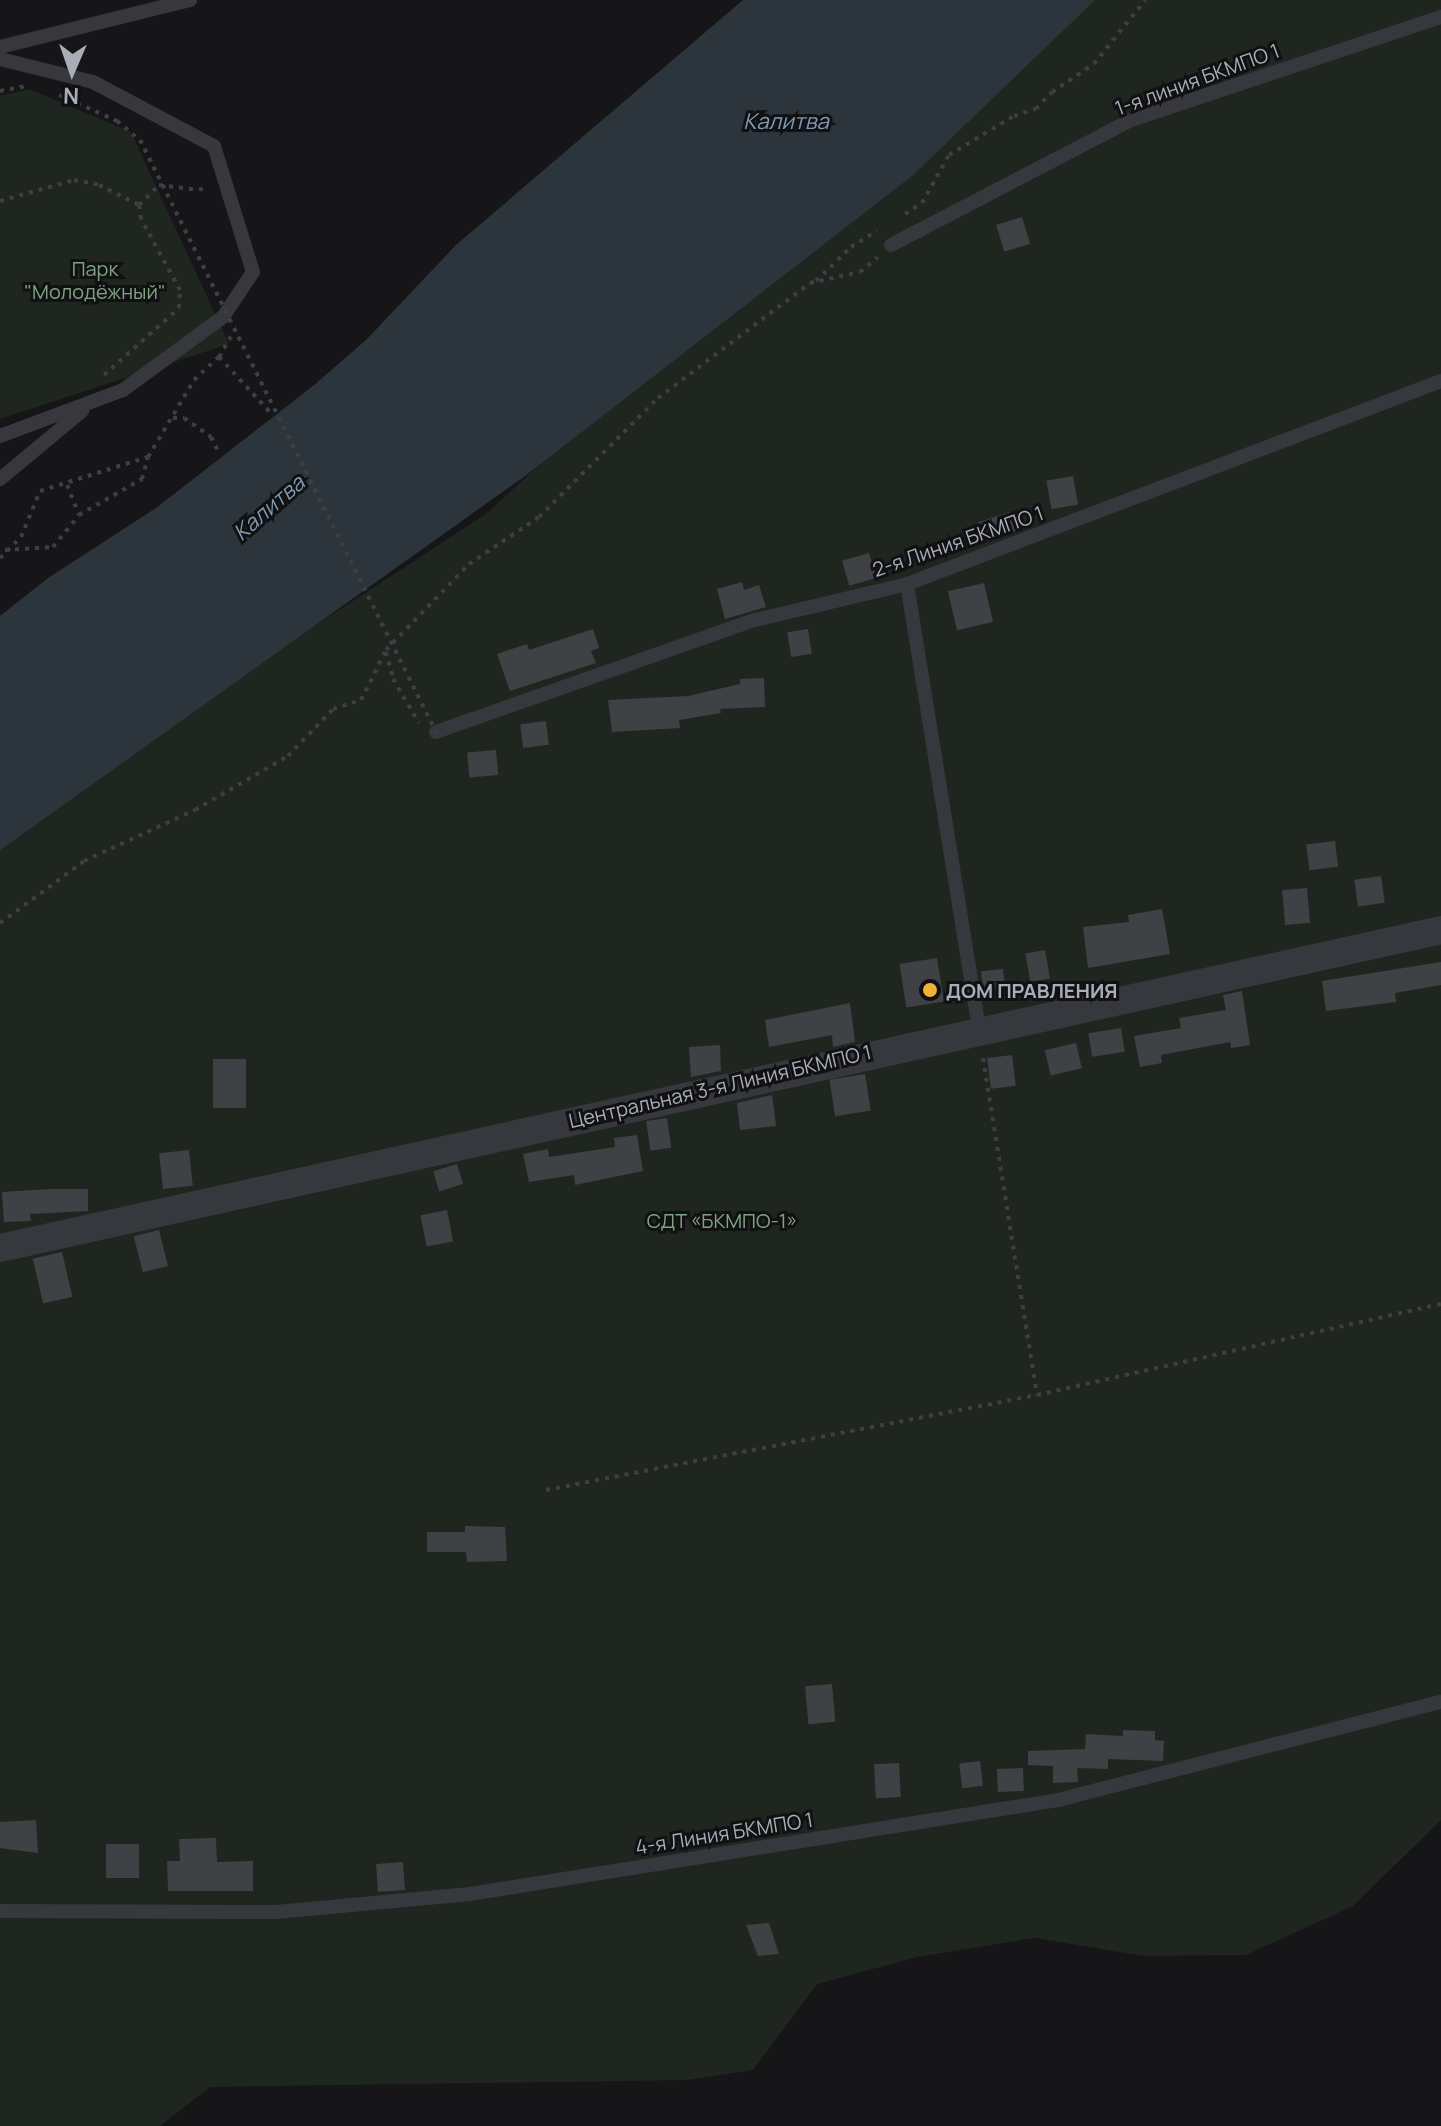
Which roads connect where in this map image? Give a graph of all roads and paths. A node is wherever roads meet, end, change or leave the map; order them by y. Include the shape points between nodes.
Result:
1 (190, 0) edge
2 (1145, 0) edge
3 (1441, 17) edge
4 (0, 47) edge
5 (0, 59) edge
6 (13, 80) dead end
7 (0, 91) edge
8 (52, 92) dead end
9 (227, 177) junction
10 (0, 201) edge
11 (139, 205) junction
12 (898, 217) dead end
13 (887, 225) dead end
14 (891, 245) joint
15 (810, 283) junction
16 (231, 306) junction
17 (219, 357) junction
18 (96, 381) dead end
19 (1441, 381) edge
20 (92, 403) junction
21 (270, 412) dead end
22 (173, 418) junction
23 (0, 436) edge
24 (220, 455) dead end
25 (148, 457) junction
26 (0, 479) edge
27 (67, 485) junction
28 (79, 515) junction
29 (5, 550) junction
30 (0, 558) edge
31 (907, 584) junction
32 (386, 650) junction
33 (436, 732) junction
34 (0, 923) edge
35 (1441, 930) edge
36 (979, 1028) junction
37 (0, 1248) edge
38 (1441, 1304) edge
39 (1037, 1395) junction
40 (546, 1490) dead end
41 (1441, 1702) edge
42 (0, 1911) edge

1 - 4 lane
2 - 12 path via 1094,64 1036,109 1014,116 949,155 922,203
3 - 14 lane, 1-я линия БКМПО 1 via 1131,120
5 - 9 lane via 93,82 161,115 214,146
6 - 7 path via 39,86
8 - 33 path, bridge via 117,121 140,140
9 - 11 path via 199,190 159,185
9 - 16 lane via 253,272
10 - 11 path via 74,180 99,185
11 - 18 path via 141,219 180,290 179,308
13 - 15 path
14 - 15 path via 860,272
15 - 32 path via 658,398 539,517 469,564
16 - 17 path via 232,335
16 - 20 lane via 179,353 123,390
17 - 21 path
17 - 22 path via 194,380
19 - 31 lane, 2-я Линия БКМПО 1
20 - 23 lane
20 - 26 lane
22 - 24 path via 184,418 211,437
22 - 25 path
25 - 27 path
25 - 28 path via 142,479
27 - 28 path
27 - 29 path via 40,491 21,537
28 - 29 path via 53,547
29 - 30 path
31 - 33 lane, 2-я Линия БКМПО 1 via 751,621
31 - 36 lane
32 - 33 path via 393,679 410,711 425,731
32 - 34 path via 361,700 333,709 288,756 195,810 84,861
35 - 36 street, Центральная 3-я Линия БКМПО 1
36 - 37 street, Центральная 3-я Линия БКМПО 1
36 - 39 path
38 - 39 path
39 - 40 path
41 - 42 lane, 4-я Линия БКМПО 1 via 1058,1800 470,1894 276,1912

